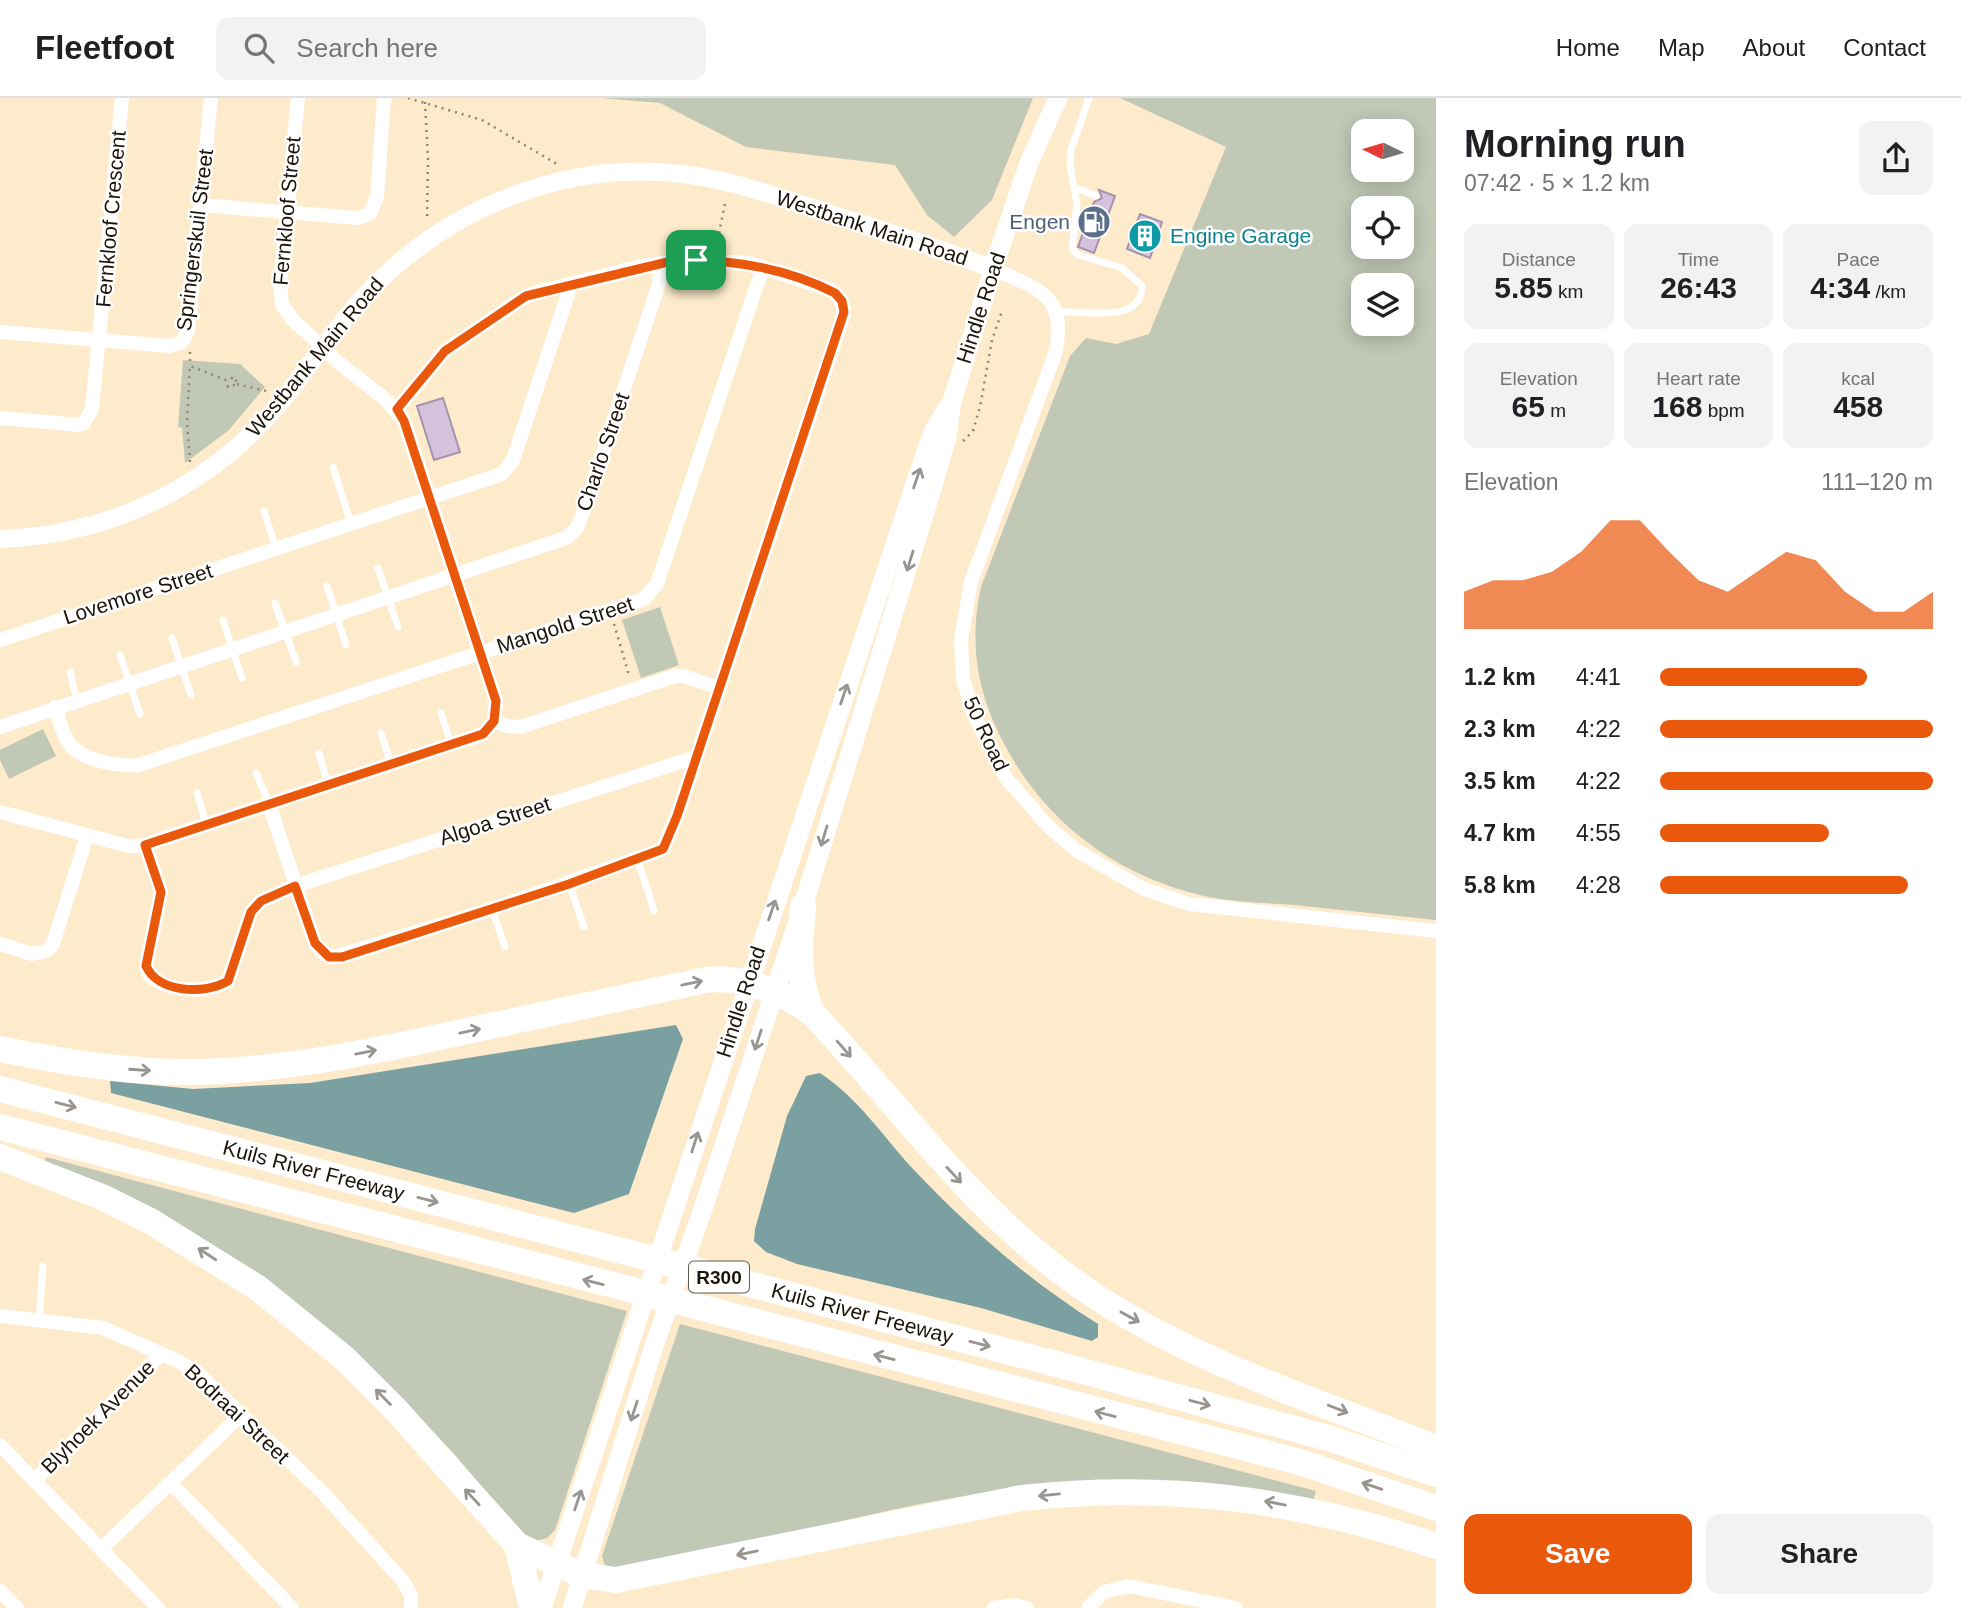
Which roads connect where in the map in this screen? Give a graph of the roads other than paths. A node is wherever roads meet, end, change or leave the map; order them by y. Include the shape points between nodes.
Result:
1 (122, 98) edge
2 (211, 98) edge
3 (298, 98) edge
4 (384, 98) edge
5 (1058, 98) edge
6 (1089, 98) edge
7 (1074, 187) junction
8 (1096, 196) dead end
9 (200, 205) junction
10 (286, 213) junction
11 (660, 263) junction
12 (762, 267) junction
13 (993, 269) junction
14 (571, 285) junction
15 (1058, 312) junction
16 (0, 332) edge
17 (100, 340) junction
18 (324, 347) junction
19 (952, 401) junction
20 (397, 409) junction
21 (0, 418) edge
22 (333, 467) dead end
23 (429, 498) junction
24 (264, 511) dead end
25 (351, 524) junction
26 (0, 539) edge
27 (277, 549) junction
28 (378, 568) dead end
29 (455, 576) junction
30 (327, 586) dead end
31 (388, 598) junction
32 (275, 603) dead end
33 (337, 616) junction
34 (223, 620) dead end
35 (398, 627) dead end
36 (285, 632) junction
37 (172, 638) dead end
38 (0, 640) edge
39 (346, 645) dead end
40 (233, 650) junction
41 (481, 654) junction
42 (120, 655) dead end
43 (296, 662) dead end
44 (181, 666) junction
45 (70, 673) dead end
46 (242, 678) dead end
47 (128, 685) junction
48 (719, 688) junction
49 (191, 695) dead end
50 (77, 700) junction
51 (55, 707) junction
52 (140, 713) dead end
53 (441, 713) dead end
54 (494, 721) junction
55 (0, 727) edge
56 (381, 733) dead end
57 (451, 744) junction
58 (319, 753) dead end
59 (696, 757) junction
60 (391, 764) junction
61 (256, 773) dead end
62 (328, 785) junction
63 (197, 793) dead end
64 (269, 804) junction
65 (0, 813) edge
66 (206, 825) junction
67 (87, 836) junction
68 (145, 845) junction
69 (638, 860) junction
70 (569, 884) junction
71 (295, 886) junction
72 (803, 906) junction
73 (492, 909) junction
74 (654, 911) dead end
75 (584, 927) dead end
76 (1436, 930) edge
77 (0, 944) edge
78 (505, 947) dead end
79 (747, 984) junction
80 (773, 992) junction
81 (812, 1013) junction
82 (0, 1049) edge
83 (0, 1088) edge
84 (0, 1126) edge
85 (0, 1157) edge
86 (43, 1266) dead end
87 (0, 1316) edge
88 (39, 1320) junction
89 (161, 1354) junction
90 (240, 1416) junction
91 (0, 1446) edge
92 (1436, 1448) edge
93 (1436, 1474) edge
94 (36, 1480) junction
95 (173, 1483) junction
96 (1436, 1508) edge
97 (517, 1545) junction
98 (1436, 1546) edge
99 (101, 1549) junction
100 (556, 1565) junction
101 (582, 1575) junction
102 (0, 1591) edge
103 (1174, 1602) edge
104 (289, 1607) edge
105 (17, 1608) edge
106 (158, 1608) edge
107 (411, 1608) edge
108 (532, 1608) edge
109 (542, 1608) edge
110 (572, 1608) edge
111 (994, 1608) edge
112 (1027, 1608) edge
113 (1088, 1608) edge
114 (1236, 1608) edge

1 - 17 street, Fernkloof Crescent
2 - 9 street, Springerskuil Street
3 - 10 street, Fernkloof Street
4 - 10 street via 377,197 370,214 357,218
5 - 13 main road, Hindle Road via 1029,163
6 - 7 lane via 1071,150
7 - 8 lane
7 - 15 lane via 1077,217 1072,249 1122,268 1140,281 1142,293 1139,301 1118,313
9 - 10 street
9 - 17 street, Springerskuil Street via 186,337 169,346
10 - 18 street, Fernkloof Street via 282,304
11 - 12 street via 714,261
11 - 14 street
11 - 29 street, Charlo Street via 659,284 577,528 557,542
12 - 41 street, Mangold Street via 654,590 638,601
12 - 48 street via 835,293 844,312
13 - 15 street via 1039,290
13 - 18 street, Westbank Main Road via 730,183 646,172 578,177 514,194 449,226 393,267
13 - 19 main road, Hindle Road
14 - 20 street via 526,296 456,342
14 - 23 street, Lovemore Street via 509,467 494,477
15 - 76 street, 50 Road via 1055,354 975,570 964,615 963,679 973,713 1006,778 1077,851 1144,889 1206,907
16 - 17 street
17 - 21 street, Fernkloof Crescent via 92,409 84,423
18 - 20 street, Fernkloof Street
18 - 26 street, Westbank Main Road via 249,437 172,493 95,525
19 -> 72 main road, Hindle Road via 932,489
79 -> 19 main road, Hindle Road via 933,432
20 - 23 street
22 - 25 lane
23 - 25 street, Lovemore Street
23 - 29 street
24 - 27 lane
25 - 27 street, Lovemore Street
27 - 38 street, Lovemore Street
28 - 31 lane
29 - 31 street, Charlo Street
29 - 41 street
30 - 33 lane
31 - 33 street, Charlo Street
31 - 35 lane
32 - 36 lane
33 - 36 street, Charlo Street
33 - 39 lane
34 - 40 lane
36 - 40 street, Charlo Street
36 - 43 lane
37 - 44 lane
40 - 44 street, Charlo Street
40 - 46 lane
41 - 51 street, Mangold Street via 139,765 118,764 75,750
41 - 54 street via 496,701
42 - 47 lane
44 - 47 street, Charlo Street
44 - 49 lane
45 - 50 lane
47 - 50 street, Charlo Street
47 - 52 lane
48 - 54 street via 678,676 520,727
48 - 59 street
50 - 51 street, Charlo Street
51 - 55 street, Charlo Street
53 - 57 lane
54 - 57 street via 483,734
56 - 60 lane
57 - 60 street
58 - 62 lane
59 - 69 street via 668,841 658,853
59 - 71 street, Algoa Street
60 - 62 street
61 - 64 lane
62 - 64 street
63 - 66 lane
64 - 66 street
64 - 71 street
65 - 67 street
66 - 68 street
67 - 68 street via 132,847
67 - 77 street via 53,944 47,951 32,954
68 - 71 street, Algoa Street via 161,892 146,966 154,979 181,989 216,987 228,981 251,912 261,901
69 - 70 street
69 - 74 lane
70 - 73 street
70 - 75 lane
71 - 73 street via 315,943 324,954 334,957
72 - 80 main road, Hindle Road
72 - 81 highway via 799,964 803,993
73 - 78 lane
79 - 80 highway
82 -> 79 highway via 149,1070 284,1066 706,980
100 -> 79 main road, Hindle Road
80 - 81 highway
80 -> 101 main road, Hindle Road
81 -> 92 highway via 978,1201 1090,1293 1215,1361
83 -> 93 highway, Kuils River Freeway / R300 via 1083,1371 1328,1438
96 -> 84 highway, Kuils River Freeway / R300 via 1300,1462
97 -> 85 highway via 344,1357 258,1288 152,1222
86 - 88 lane
87 - 88 street, Bodraai Street
88 - 89 street, Bodraai Street via 103,1328
89 - 90 street, Bodraai Street via 199,1374
89 - 94 street, Blyhoek Avenue
90 - 95 street
90 - 107 street, Bodraai Street via 323,1493 403,1581 411,1595
91 - 94 street
94 - 99 street
95 - 99 street
95 - 104 street
97 - 100 highway
97 - 108 highway
98 -> 101 highway via 1274,1503 1178,1491 1079,1492 967,1508 616,1580
99 - 106 street
100 - 101 highway
100 - 109 main road, Hindle Road
101 - 110 main road, Hindle Road
102 - 105 street
103 - 113 street via 1121,1586 1104,1592
103 - 114 street
111 - 112 street

